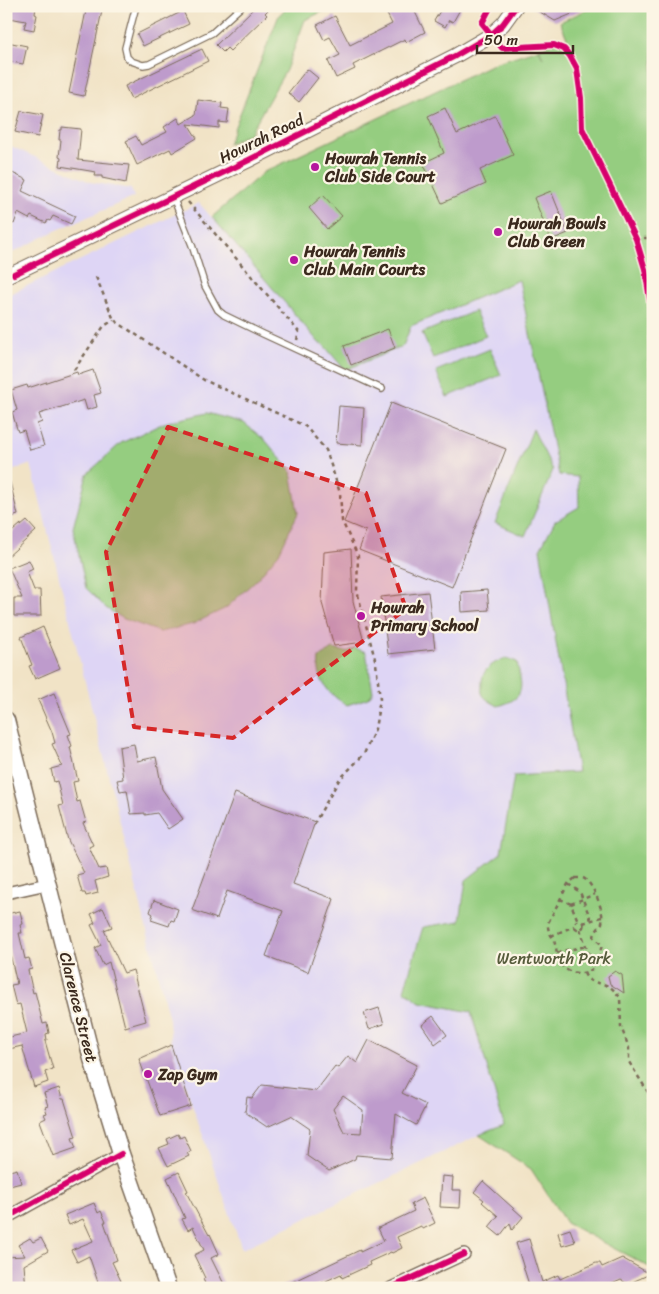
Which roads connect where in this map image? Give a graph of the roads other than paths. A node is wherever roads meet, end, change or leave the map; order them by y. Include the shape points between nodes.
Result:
1 (136, 6) edge
2 (242, 6) edge
3 (516, 6) edge
4 (172, 197) junction
5 (9, 277) edge
6 (382, 389) dead end
7 (6, 720) edge
8 (47, 884) junction
9 (6, 893) edge
10 (120, 1154) junction
11 (6, 1218) edge
12 (464, 1254) dead end
13 (168, 1288) edge
14 (391, 1288) edge

1 - 2 lane via 125,53 131,61 143,65 212,33
3 - 4 street, Howrah Road via 503,24 476,45
4 - 5 street, Howrah Road
4 - 6 lane via 205,286 218,310 237,322
7 - 8 main road, Clarence Street
8 - 9 street
8 - 10 main road, Clarence Street
10 - 11 street
10 - 13 main road, Clarence Street
12 - 14 street

